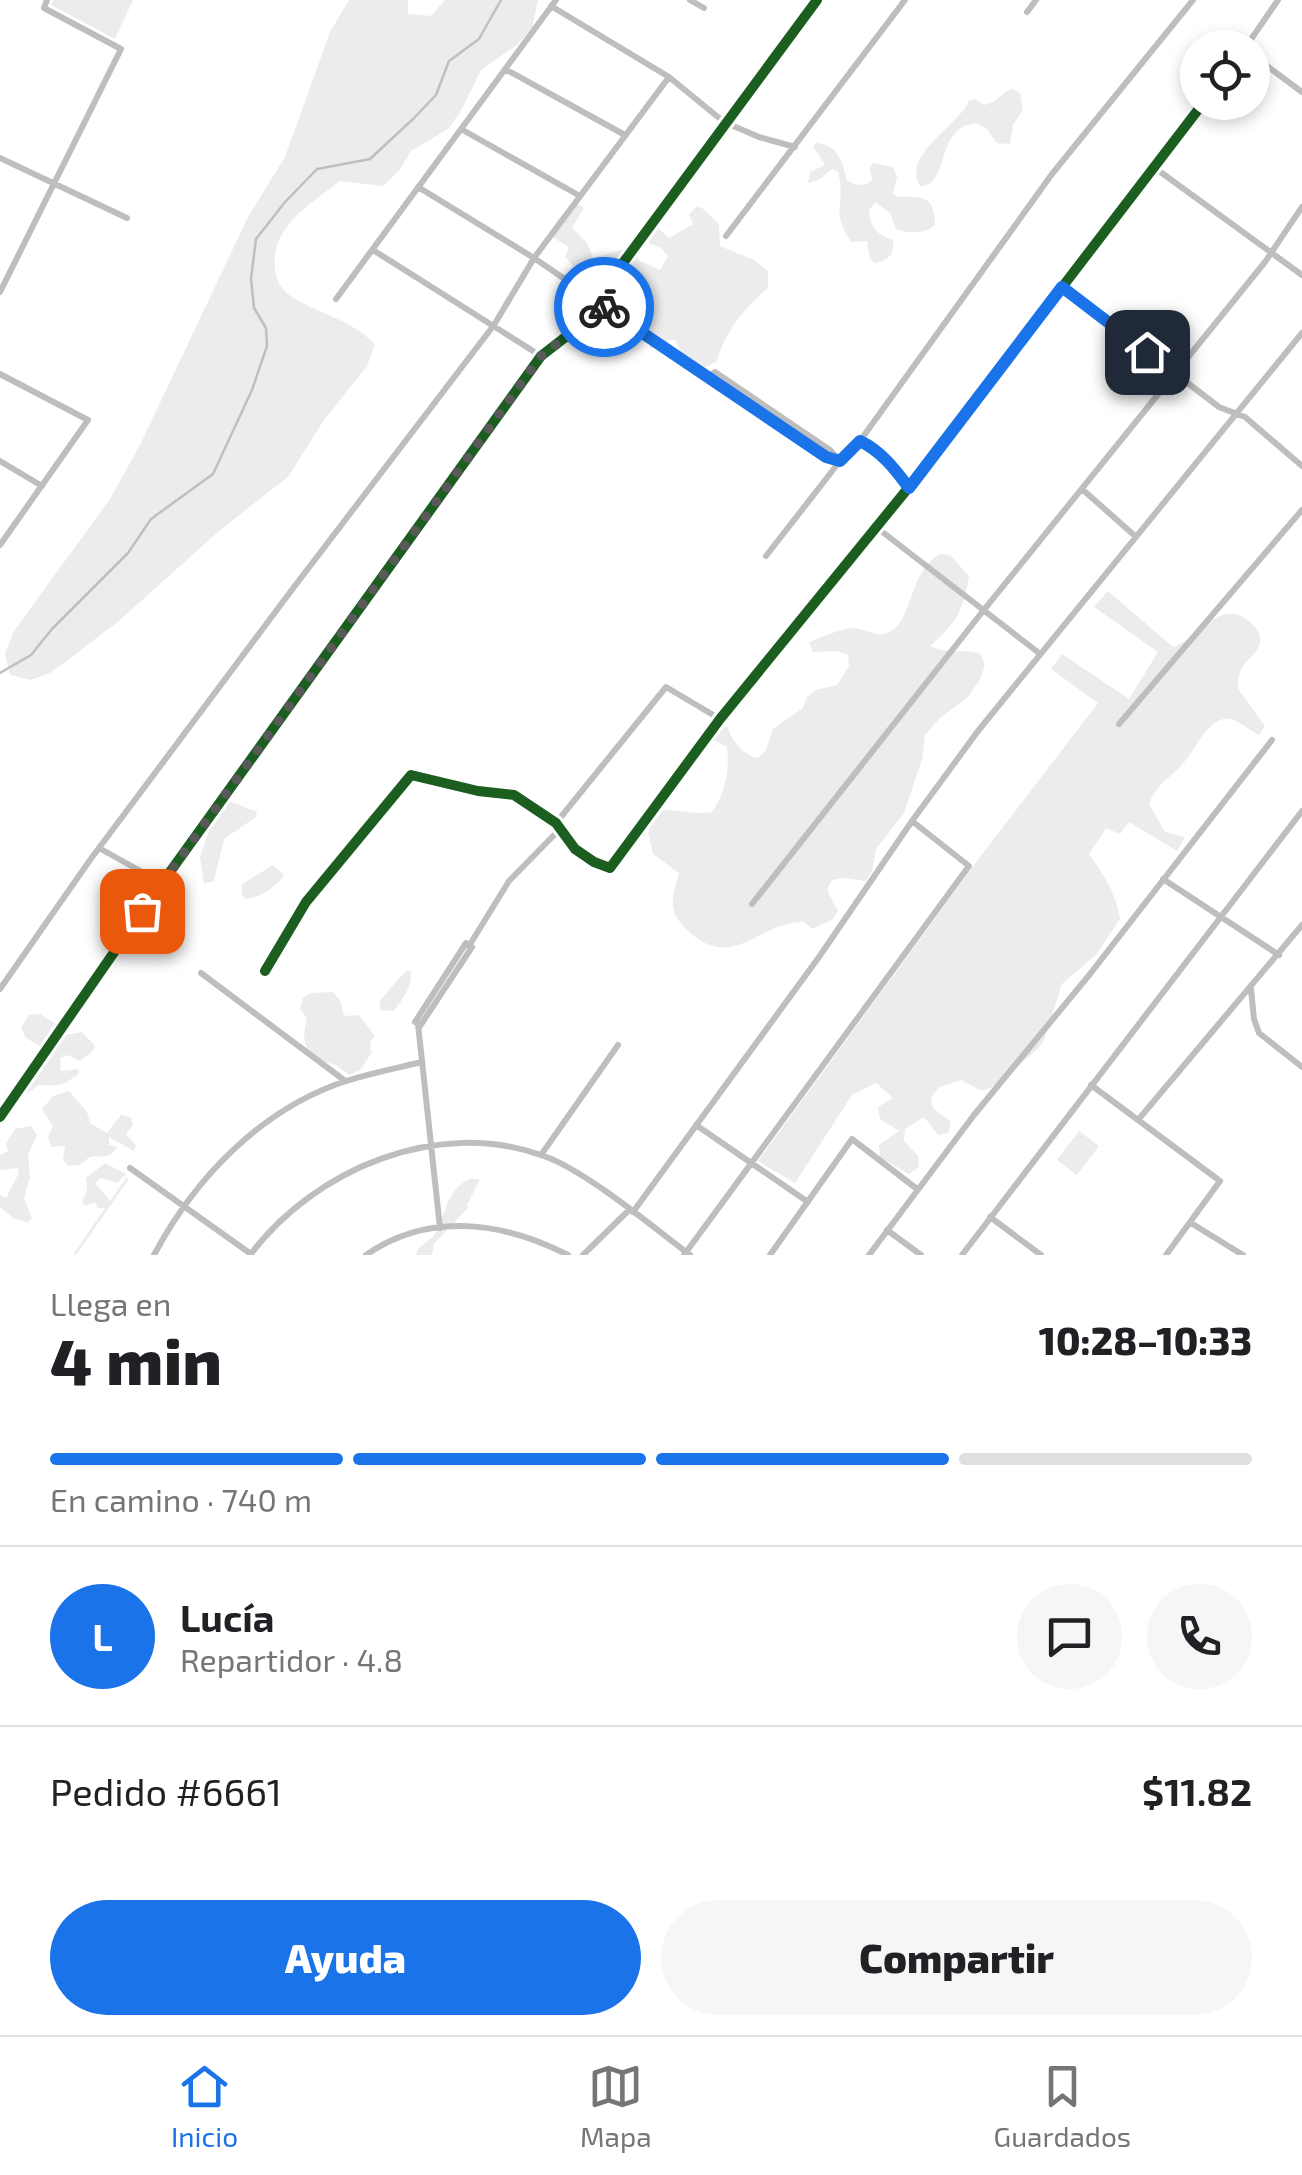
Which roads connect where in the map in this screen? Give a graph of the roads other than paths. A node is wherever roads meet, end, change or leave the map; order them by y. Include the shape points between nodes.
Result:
1 (47, 0) edge
2 (690, 0) edge
3 (817, 0) edge
4 (905, 0) edge
5 (1036, 0) edge
6 (1193, 0) edge
7 (1278, 0) edge
8 (554, 3) edge
9 (704, 8) dead end
10 (1026, 12) dead end
11 (1257, 30) edge
12 (504, 68) junction
13 (1270, 69) edge
14 (669, 77) junction
15 (1302, 92) edge
16 (1191, 120) edge
17 (724, 122) junction
18 (461, 130) junction
19 (624, 135) junction
20 (795, 147) junction
21 (0, 158) edge
22 (1155, 168) junction
23 (55, 184) junction
24 (418, 188) junction
25 (580, 196) junction
26 (1302, 207) edge
27 (127, 218) dead end
28 (726, 236) dead end
29 (373, 250) junction
30 (1272, 253) junction
31 (534, 258) junction
32 (1302, 276) edge
33 (1062, 287) junction
34 (0, 292) edge
35 (336, 299) dead end
36 (594, 300) junction
37 (494, 325) junction
38 (1302, 333) edge
39 (541, 356) junction
40 (1175, 373) junction
41 (0, 374) edge
42 (1237, 415) junction
43 (860, 441) junction
44 (0, 461) edge
45 (840, 461) junction
46 (1302, 466) edge
47 (42, 486) junction
48 (909, 488) junction
49 (1082, 489) junction
50 (1302, 510) edge
51 (876, 527) junction
52 (1135, 536) junction
53 (0, 545) edge
54 (766, 556) dead end
55 (983, 611) junction
56 (1039, 653) junction
57 (720, 719) junction
58 (1119, 724) dead end
59 (1272, 740) dead end
60 (1302, 811) edge
61 (912, 821) junction
62 (557, 827) junction
63 (100, 848) junction
64 (1163, 879) junction
65 (162, 884) junction
66 (752, 904) dead end
67 (1223, 918) junction
68 (1302, 925) edge
69 (1279, 955) junction
70 (264, 971) dead end
71 (201, 973) dead end
72 (1251, 988) junction
73 (0, 989) edge
74 (618, 1045) dead end
75 (422, 1062) junction
76 (1302, 1068) edge
77 (346, 1081) junction
78 (1091, 1086) junction
79 (0, 1117) edge
80 (1138, 1120) junction
81 (696, 1125) junction
82 (431, 1146) junction
83 (542, 1154) junction
84 (751, 1163) junction
85 (130, 1168) dead end
86 (918, 1190) junction
87 (808, 1202) junction
88 (182, 1206) junction
89 (631, 1211) junction
90 (990, 1217) junction
91 (1192, 1224) junction
92 (440, 1228) junction
93 (887, 1230) junction
94 (687, 1254) edge
95 (154, 1255) edge
96 (251, 1255) edge
97 (366, 1255) edge
98 (568, 1255) edge
99 (583, 1255) edge
100 (770, 1255) edge
101 (868, 1255) edge
102 (921, 1255) edge
103 (962, 1255) edge
104 (1041, 1255) edge
105 (1166, 1255) edge
106 (1242, 1255) edge

1 - 23 street via 44,8 121,49
2 - 9 street
3 - 17 street
4 - 20 street
5 - 10 street
6 - 43 street via 1052,174
7 - 11 street
8 - 12 street
8 - 14 street
12 - 18 street
12 - 19 street
13 - 15 street
14 - 17 street
14 - 19 street
16 - 22 street
17 - 20 street
17 - 36 street
18 - 24 street
18 - 25 street
19 - 25 street
20 - 28 street
21 - 23 street
22 - 30 street
22 - 33 street
23 - 27 street
23 - 34 street
24 - 29 street
24 - 31 street
25 - 31 street
26 - 30 street
29 - 35 street
29 - 37 street
30 - 32 street
30 - 40 street
31 - 36 street
31 - 37 street
33 - 40 street
33 - 48 street
36 - 39 street via 572,332
36 - 45 street
37 - 39 street
37 - 63 street
38 - 42 street
39 - 65 street
40 - 42 street
40 - 49 street
41 - 47 street via 88,420
42 - 46 street
42 - 52 street
43 - 45 street
43 - 48 street via 881,454
44 - 47 street
45 - 54 street
47 - 53 street
48 - 51 street
49 - 52 street
49 - 55 street
50 - 58 street
51 - 55 street
51 - 57 street
52 - 56 street
55 - 56 street
55 - 66 street
56 - 61 street
57 - 62 street via 666,687
57 - 62 street via 610,868 575,849
59 - 64 street
60 - 67 street
61 - 81 street
61 - 84 street via 969,866
62 - 70 street via 508,792 411,774 306,902
62 - 75 street via 510,881 418,1024
63 - 65 street
63 - 73 street
64 - 67 street
64 - 86 street
65 - 79 street
67 - 69 street
67 - 78 street
68 - 69 street
69 - 72 street
71 - 77 street
72 - 76 street via 1259,1033
72 - 80 street
74 - 83 street
75 - 77 street
75 - 82 street
77 - 88 street via 248,1137
78 - 80 street
78 - 90 street
80 - 91 street via 1220,1181
81 - 84 street
81 - 89 street
82 - 83 street via 477,1144
82 - 92 street
82 - 96 street via 341,1176 283,1217
83 - 89 street
84 - 87 street
84 - 94 street
85 - 88 street
86 - 87 street via 852,1140
86 - 93 street
87 - 100 street
88 - 95 street
88 - 96 street
89 - 94 street
89 - 99 street
90 - 103 street
90 - 104 street
91 - 105 street
91 - 106 street
92 - 97 street
92 - 98 street via 496,1227
93 - 101 street
93 - 102 street

